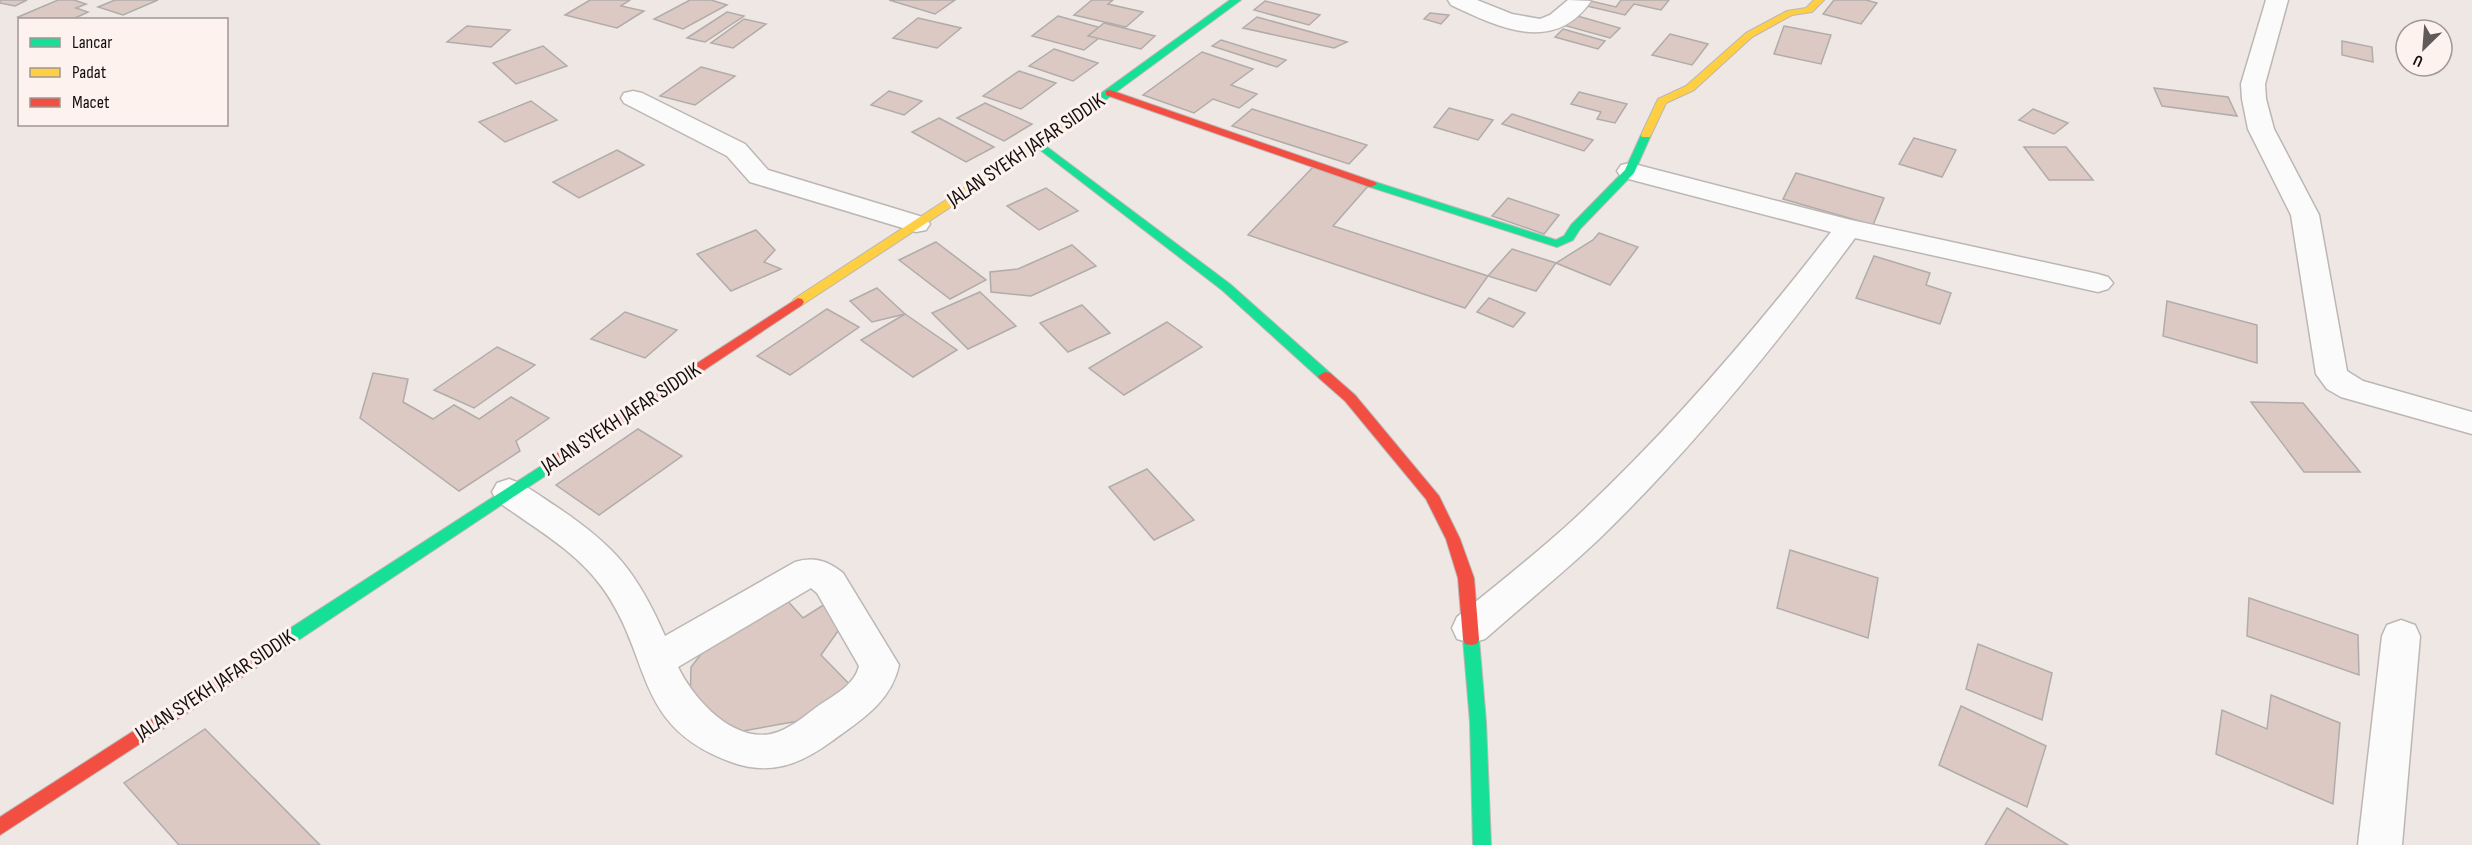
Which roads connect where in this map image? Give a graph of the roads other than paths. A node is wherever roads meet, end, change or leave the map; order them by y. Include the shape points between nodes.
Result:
1 (1236, 0) edge
2 (1459, 0) edge
3 (1820, 0) edge
4 (2277, 0) edge
5 (1580, 1) edge
6 (1110, 93) junction
7 (633, 98) dead end
8 (1040, 144) junction
9 (1630, 171) junction
10 (916, 224) junction
11 (1848, 228) junction
12 (2098, 283) dead end
13 (2472, 423) edge
14 (509, 492) junction
15 (1471, 628) junction
16 (2401, 636) dead end
17 (657, 660) junction
18 (0, 827) edge
19 (1482, 845) edge
20 (2380, 845) edge

1 - 6 street, JALAN SYEKH JAFAR SIDDIK
2 - 5 street via 1512,21 1538,26 1558,21
3 - 9 street via 1809,10 1790,13 1749,35 1690,88 1662,101
4 - 13 street via 2253,84 2254,106 2261,129 2305,215 2332,375 2352,389
6 - 8 street, JALAN SYEKH JAFAR SIDDIK
6 - 9 street via 1380,188 1557,243 1569,238 1575,226
7 - 10 street via 736,150 759,176
8 - 10 street, JALAN SYEKH JAFAR SIDDIK
8 - 15 street via 1226,287 1350,398 1432,496 1454,539 1466,578
9 - 11 street
10 - 14 street, JALAN SYEKH JAFAR SIDDIK
11 - 12 street
11 - 15 street via 1795,300 1684,427 1584,530
14 - 17 street via 581,544 614,576
14 - 18 street, JALAN SYEKH JAFAR SIDDIK
15 - 19 street
16 - 20 street
17 - 17 street via 808,572 819,574 830,583 879,665 878,676 859,698 823,725 784,750 758,753 714,737 696,725 672,695

